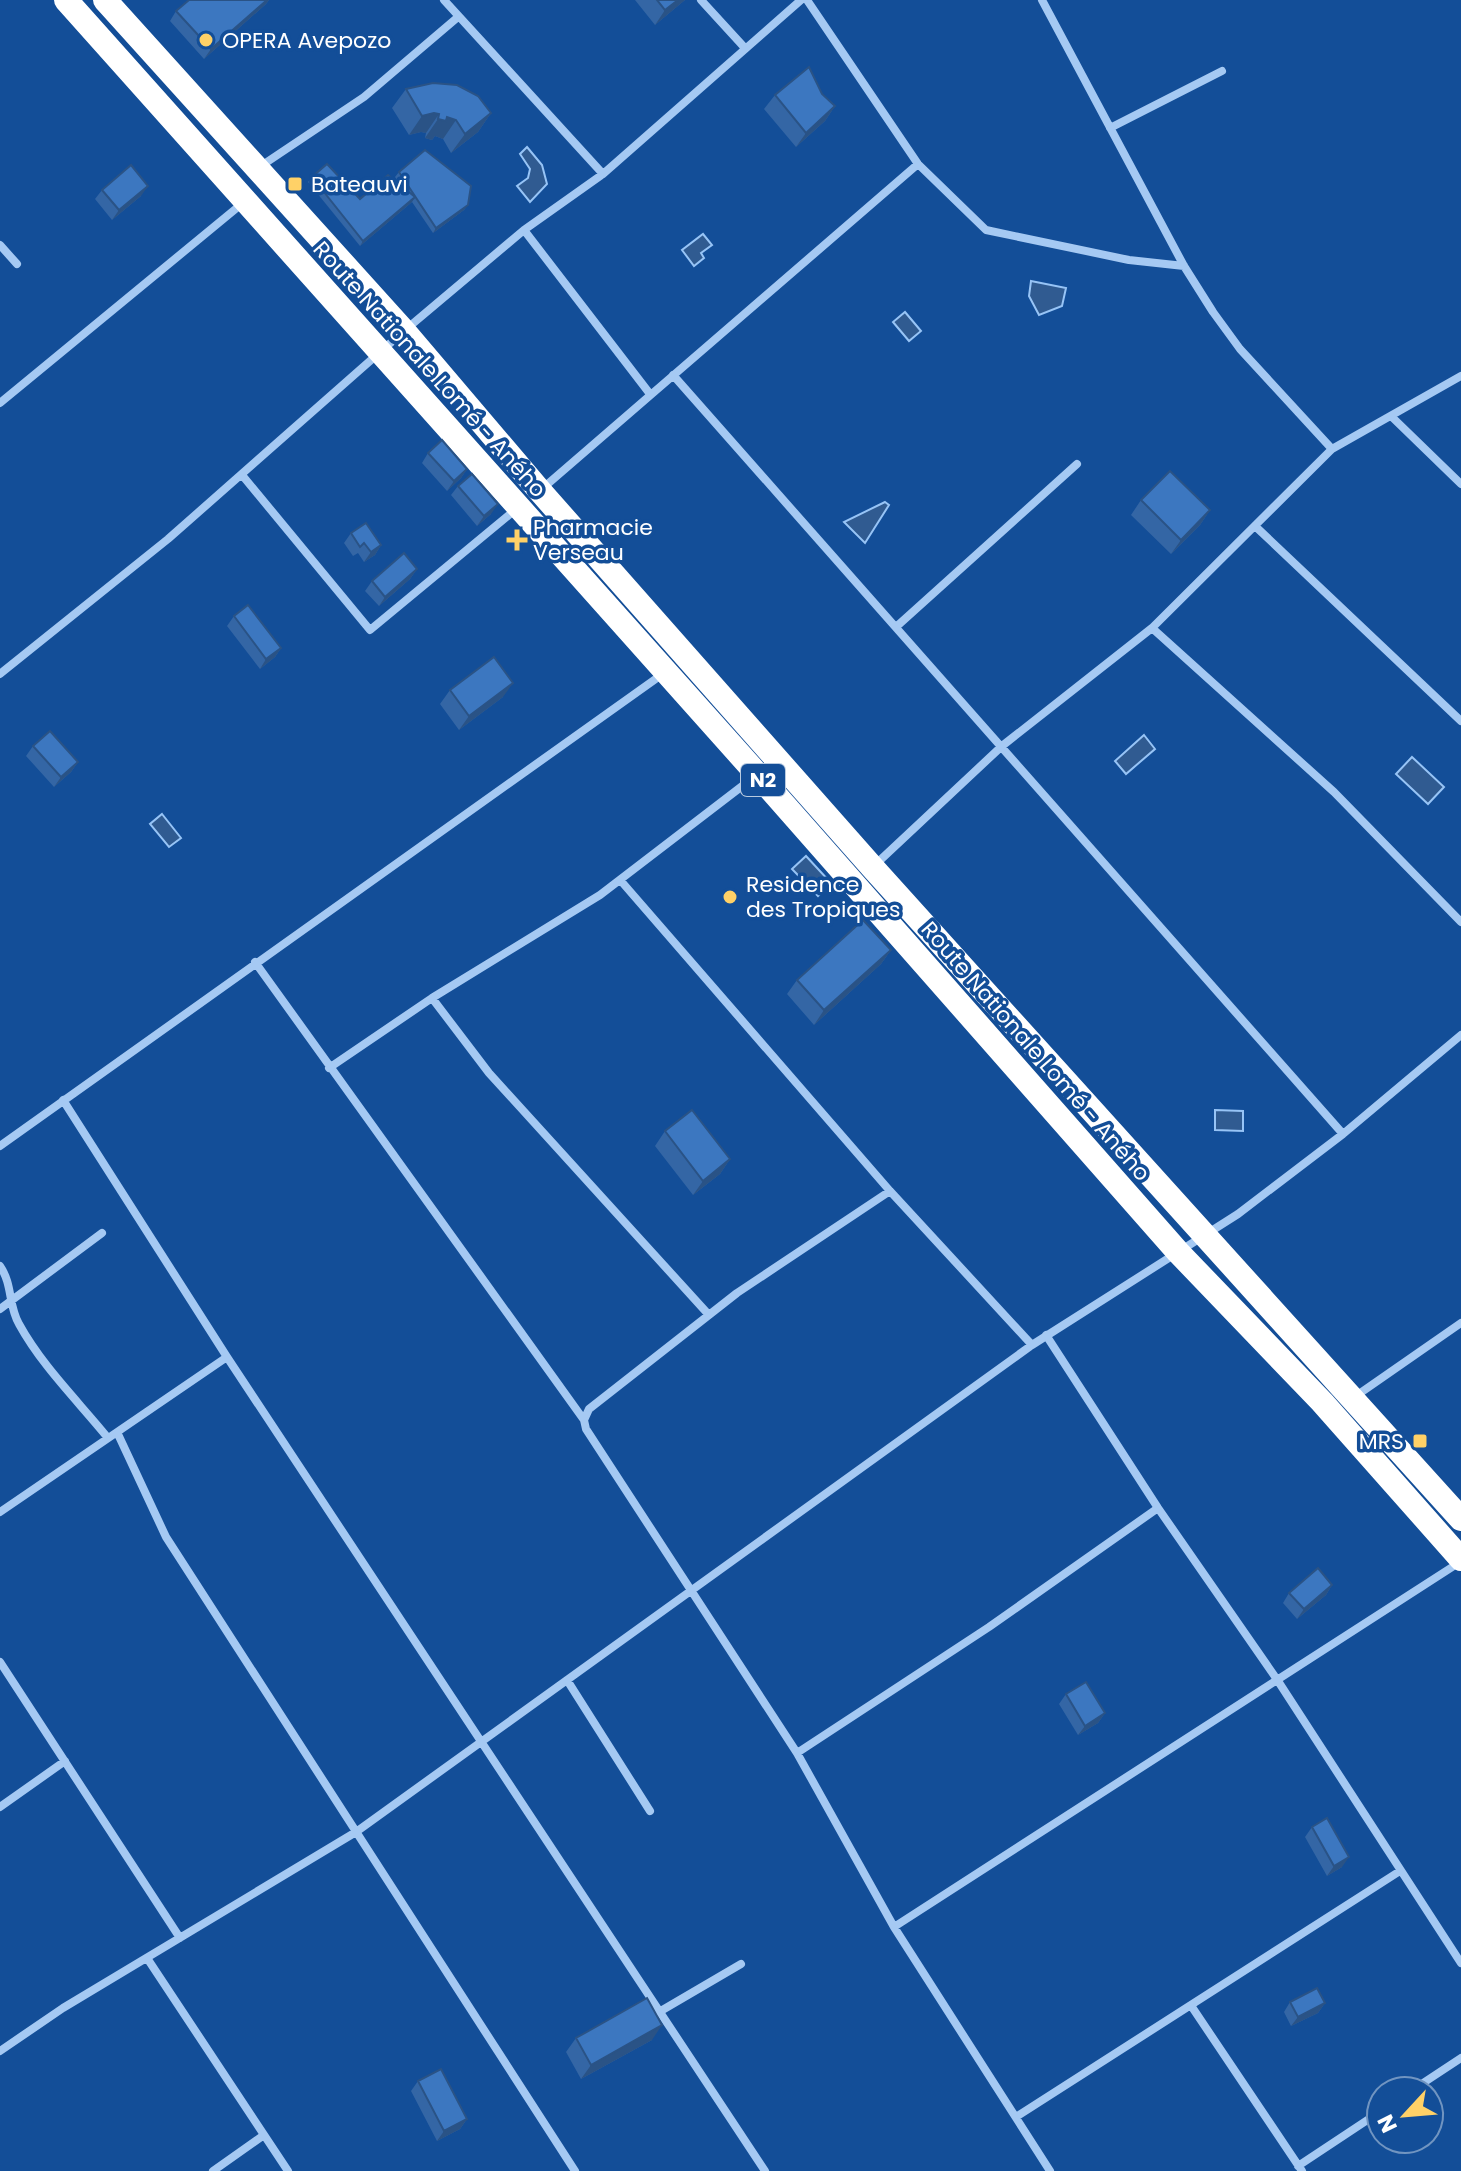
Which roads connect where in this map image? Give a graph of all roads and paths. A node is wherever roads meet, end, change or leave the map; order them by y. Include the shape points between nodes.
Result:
1 (66, 0) edge
2 (105, 0) edge
3 (444, 0) edge
4 (701, 0) edge
5 (804, 0) edge
6 (1042, 0) edge
7 (458, 17) junction
8 (744, 47) junction
9 (1222, 71) dead end
10 (1110, 128) junction
11 (918, 164) junction
12 (256, 169) junction
13 (603, 174) junction
14 (245, 201) junction
15 (524, 230) junction
16 (0, 245) edge
17 (17, 264) dead end
18 (1184, 266) junction
19 (404, 331) junction
20 (382, 351) junction
21 (673, 375) junction
22 (1461, 376) edge
23 (650, 394) junction
24 (0, 403) edge
25 (1392, 417) junction
26 (1332, 449) junction
27 (1077, 464) dead end
28 (242, 475) junction
29 (1461, 484) edge
30 (540, 491) junction
31 (519, 506) junction
32 (1255, 526) junction
33 (896, 627) junction
34 (1152, 628) junction
35 (687, 655) junction
36 (666, 671) junction
37 (0, 674) edge
38 (1461, 721) edge
39 (1002, 746) junction
40 (757, 774) junction
41 (873, 868) junction
42 (621, 881) junction
43 (1461, 922) edge
44 (255, 962) junction
45 (432, 998) junction
46 (1461, 1035) edge
47 (329, 1068) junction
48 (63, 1100) junction
49 (1343, 1134) junction
50 (0, 1146) edge
51 (890, 1191) junction
52 (102, 1233) dead end
53 (1202, 1234) junction
54 (1178, 1252) junction
55 (0, 1266) edge
56 (11, 1300) junction
57 (0, 1309) edge
58 (709, 1315) junction
59 (1461, 1323) edge
60 (1046, 1335) junction
61 (1032, 1345) junction
62 (227, 1357) junction
63 (1352, 1398) junction
64 (584, 1420) junction
65 (117, 1432) junction
66 (108, 1438) junction
67 (1158, 1508) junction
68 (0, 1512) edge
69 (1461, 1519) edge
70 (1461, 1560) edge
71 (692, 1588) junction
72 (0, 1662) edge
73 (567, 1680) junction
74 (1278, 1681) junction
75 (484, 1740) junction
76 (797, 1753) junction
77 (65, 1761) junction
78 (0, 1807) edge
79 (650, 1811) dead end
80 (356, 1832) junction
81 (1400, 1871) junction
82 (894, 1927) junction
83 (180, 1938) junction
84 (147, 1958) junction
85 (1461, 1963) edge
86 (741, 1964) dead end
87 (1192, 2007) junction
88 (659, 2012) junction
89 (0, 2051) edge
90 (1461, 2058) edge
91 (1435, 2075) edge
92 (1016, 2117) junction
93 (1365, 2122) edge
94 (264, 2135) junction
95 (1300, 2168) edge
96 (213, 2171) edge
97 (288, 2171) edge
98 (575, 2171) edge
99 (765, 2171) edge
100 (1050, 2171) edge

1 - 14 highway, Route Nationale Lomé - Aného / N2
2 - 12 highway, Route Nationale Lomé - Aného / N2
3 - 7 street
4 - 8 street
5 - 8 street
5 - 11 street
6 - 10 street
7 - 12 street via 364,97
7 - 13 street
8 - 13 street
9 - 10 street
10 - 18 street
11 - 18 street via 986,230
11 - 21 street
12 - 19 highway, Route Nationale Lomé - Aného / N2
13 - 15 street
14 - 20 highway, Route Nationale Lomé - Aného / N2
14 - 24 street
15 - 19 street
15 - 23 street
16 - 17 street
18 - 26 street via 1240,349
19 - 20 street
19 - 30 highway, Route Nationale Lomé - Aného / N2
20 - 28 street
20 - 31 highway, Route Nationale Lomé - Aného / N2
21 - 23 street
21 - 33 street
22 - 25 street
23 - 30 street
25 - 26 street
25 - 29 street
26 - 32 street
27 - 33 street
28 - 31 street via 370,630
28 - 37 street
30 - 35 highway, Route Nationale Lomé - Aného / N2
31 - 36 highway, Route Nationale Lomé - Aného / N2
32 - 34 street
32 - 38 street
33 - 39 street
34 - 39 street
34 - 43 street via 1334,792
35 - 36 street
35 - 41 highway, Route Nationale Lomé - Aného / N2
36 - 40 highway, Route Nationale Lomé - Aného / N2
36 - 44 street
39 - 41 street
39 - 49 street
40 - 42 street
40 - 54 highway, Route Nationale Lomé - Aného / N2
41 - 53 highway, Route Nationale Lomé - Aného / N2
42 - 45 street
42 - 51 street
44 - 47 street
44 - 48 street
45 - 47 street
45 - 58 street via 489,1073
46 - 49 street
47 - 64 street
48 - 50 street
48 - 62 street
49 - 53 street via 1238,1214
51 - 58 street
51 - 61 street
52 - 56 street
53 - 54 street
53 - 63 highway, Route Nationale Lomé - Aného / N2
54 - 60 street
54 - 70 highway, Route Nationale Lomé - Aného / N2 via 1322,1402
55 - 56 street via 10,1283
56 - 57 street
56 - 66 street via 26,1337
58 - 64 street via 589,1409
59 - 63 street
60 - 61 street
60 - 67 street
61 - 71 street
62 - 65 street
62 - 75 street
63 - 69 highway, Route Nationale Lomé - Aného / N2
64 - 71 street
65 - 66 street
65 - 80 street via 166,1537
66 - 68 street
67 - 74 street
67 - 76 street
70 - 74 street
71 - 73 street
71 - 76 street
72 - 77 street
73 - 75 street
73 - 79 street
74 - 81 street
74 - 82 street
75 - 80 street
75 - 88 street
76 - 82 street
77 - 78 street
77 - 83 street
80 - 83 street
80 - 98 street
81 - 85 street
81 - 87 street
82 - 92 street
83 - 84 street
84 - 89 street
84 - 94 street
86 - 88 street
87 - 92 street
87 - 95 street
88 - 99 street
90 - 91 street
92 - 100 street
93 - 95 street
94 - 96 street
94 - 97 street

